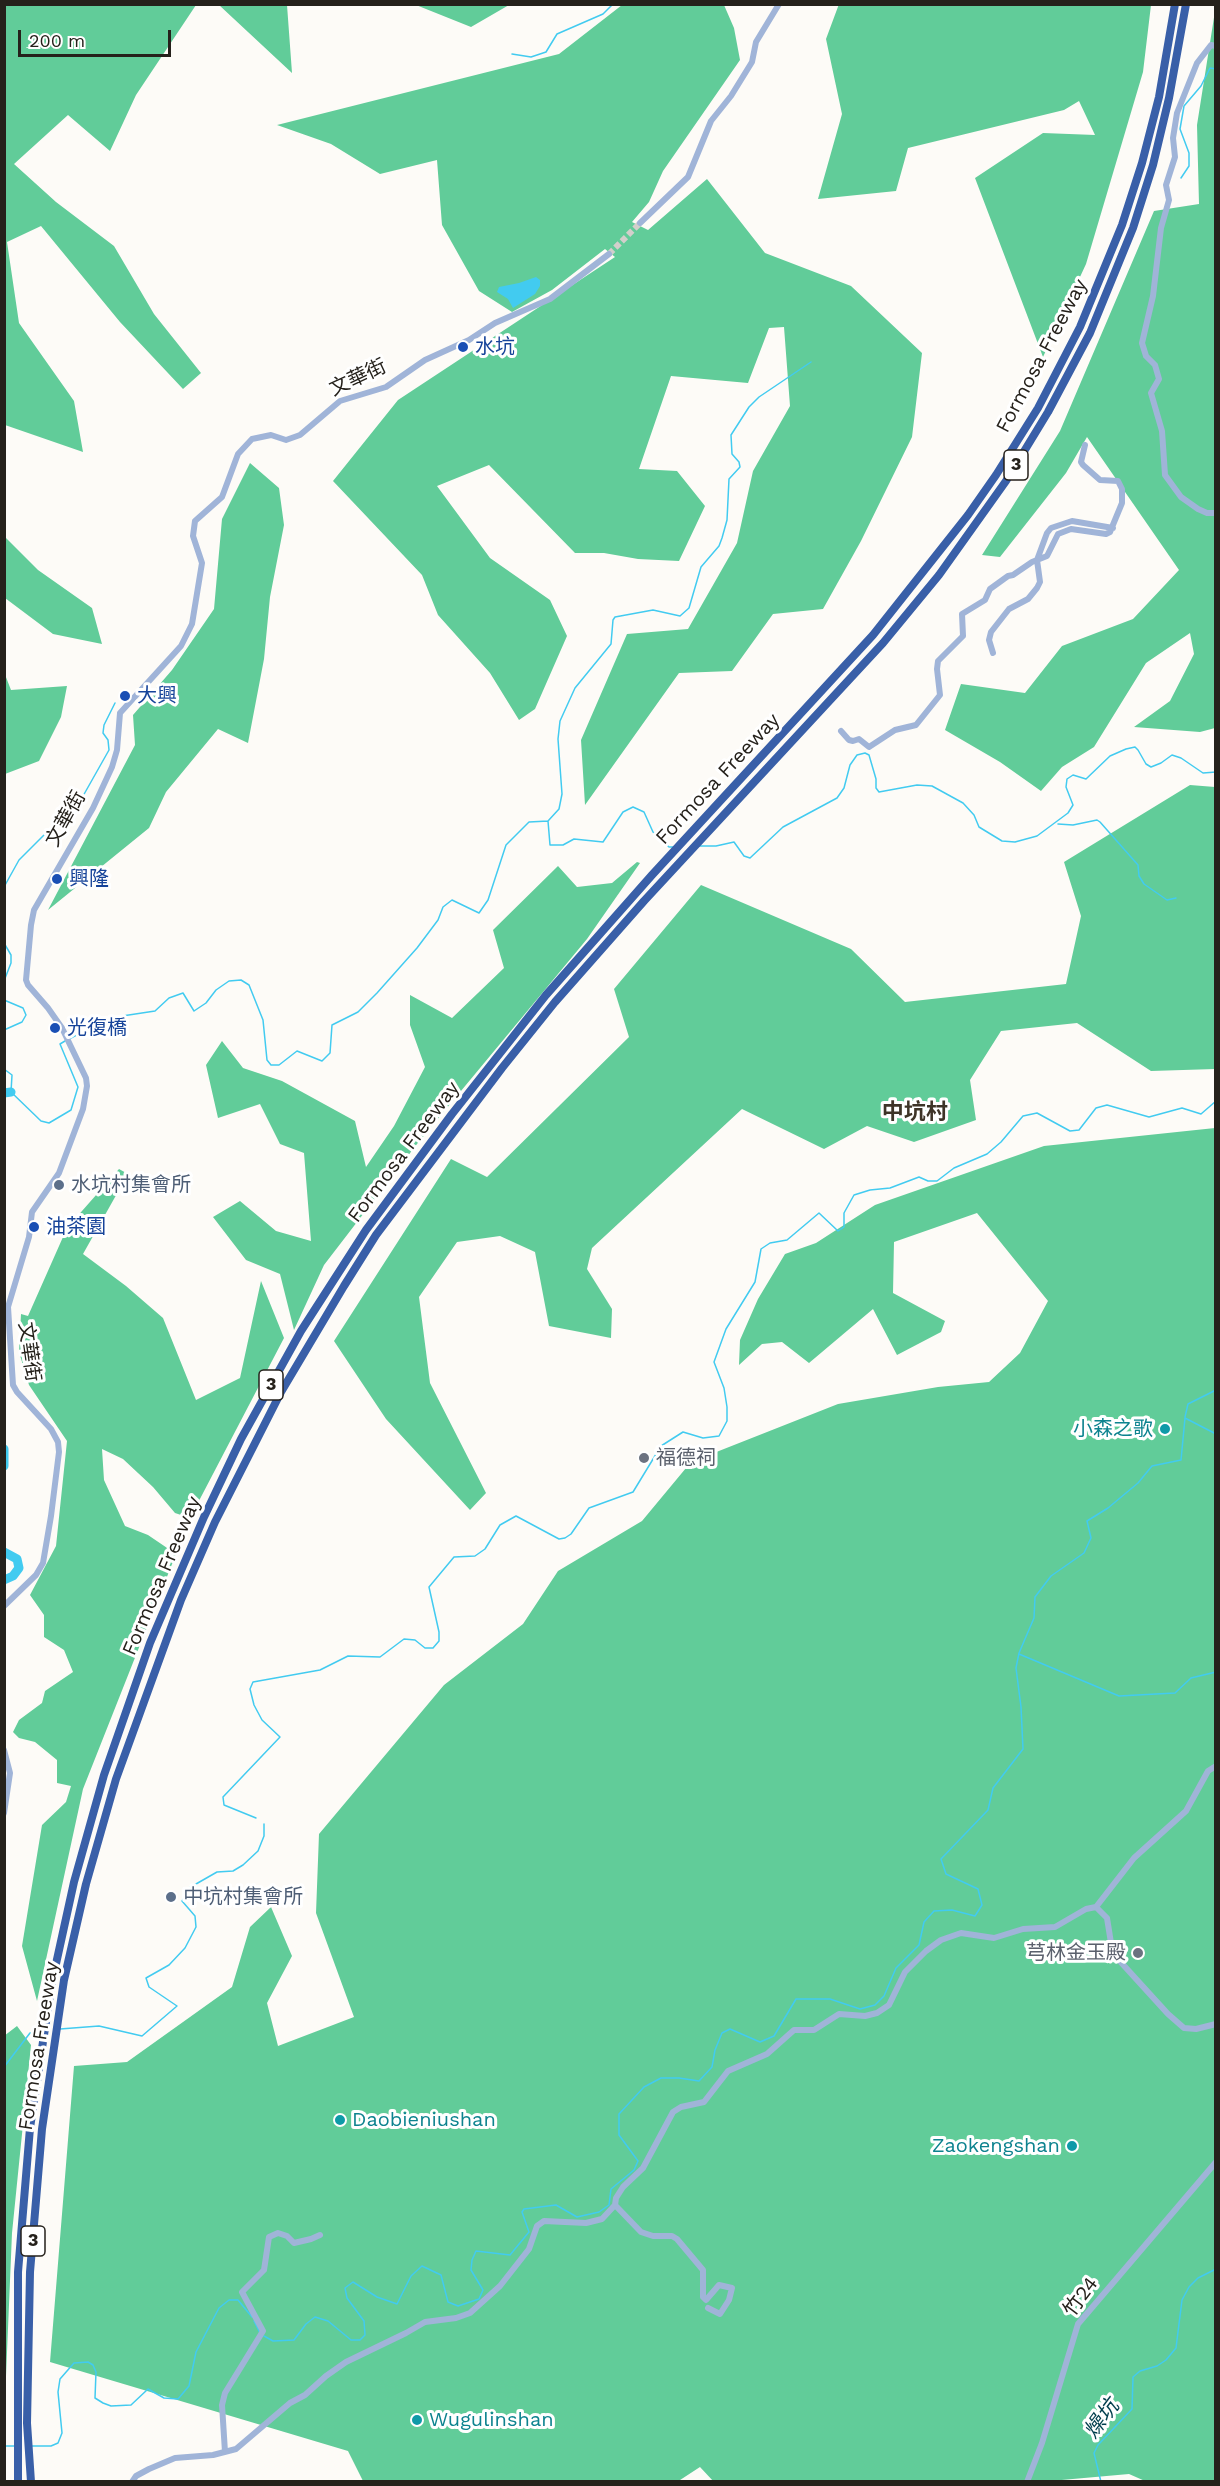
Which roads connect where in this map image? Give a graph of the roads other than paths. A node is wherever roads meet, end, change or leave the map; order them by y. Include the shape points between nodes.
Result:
1 (779, 4) edge
2 (1175, 4) edge
3 (1186, 4) edge
4 (1215, 46) edge
5 (640, 223) tunnel mouth
6 (609, 254) tunnel mouth
7 (1085, 445) dead end
8 (1215, 513) edge
9 (1037, 560) junction
10 (993, 652) dead end
11 (841, 731) dead end
12 (4, 1606) edge
13 (4, 1750) edge
14 (1215, 1766) edge
15 (4, 1813) edge
16 (1096, 1907) junction
17 (1215, 2024) edge
18 (1215, 2162) edge
19 (615, 2205) junction
20 (320, 2235) dead end
21 (708, 2308) dead end
22 (225, 2452) junction
23 (18, 2481) edge
24 (30, 2481) edge
25 (132, 2481) edge
26 (1027, 2481) edge

1 - 5 street via 756,42 752,62 711,121 688,177
2 - 23 highway, Formosa Freeway / 3 via 1159,97 1122,225 1080,327 1038,408 968,514 873,635 546,994 366,1230 301,1331 258,1408 191,1546 133,1688 104,1775 74,1882 52,1982 30,2128 18,2272
3 - 24 highway, Formosa Freeway / 3 via 1169,98 1133,228 1090,333 1006,481 939,575 853,676 644,901 502,1068 376,1235 281,1392 215,1522 181,1600 116,1779 64,1980 42,2129 30,2272
4 - 8 street via 1211,45 1197,63 1177,113 1174,157 1167,184 1169,200 1142,343 1159,379 1151,393 1162,431 1165,475 1180,497 1198,509
6 - 12 street, 文華街 via 550,299 425,360 386,387 340,401 300,435 286,440 271,435 252,439 241,449 222,497 193,526 202,563 195,617 181,646 120,713 112,766 93,808 34,910 31,925 26,980 53,1013 86,1078 85,1101 57,1178 32,1212 9,1301 13,1385 54,1434 58,1461 42,1563 36,1575
7 - 9 street via 1083,465 1100,480 1118,481 1122,489 1122,503 1113,528 1072,521 1058,525 1047,533
9 - 10 street via 1040,582 1028,599 1009,609 991,632
9 - 11 street via 999,582 985,600 962,614 963,636 938,661 940,695 916,725 895,730 870,747 859,739 849,740
13 - 15 street via 10,1773
14 - 16 street via 1208,1771 1186,1811 1134,1858
16 - 17 street via 1107,1918 1117,1958 1168,2014 1184,2028
16 - 19 street via 1055,1927 1023,1929 994,1938 961,1933 941,1940 905,1972 889,2004 877,2013 839,2014 814,2030 794,2030 767,2054 728,2071 704,2102 673,2112 643,2168 623,2187
18 - 26 street, 竹24 / 竹24 via 1078,2324
19 - 21 street via 641,2232 677,2238 703,2270 706,2300 719,2284 732,2288 720,2314
19 - 22 street via 602,2218 586,2223 544,2221 537,2226 529,2249 500,2286 470,2313 425,2322 346,2362 236,2449
20 - 22 street via 294,2242 278,2233 269,2237 264,2270 242,2292 263,2331 225,2393
22 - 25 street via 175,2458

